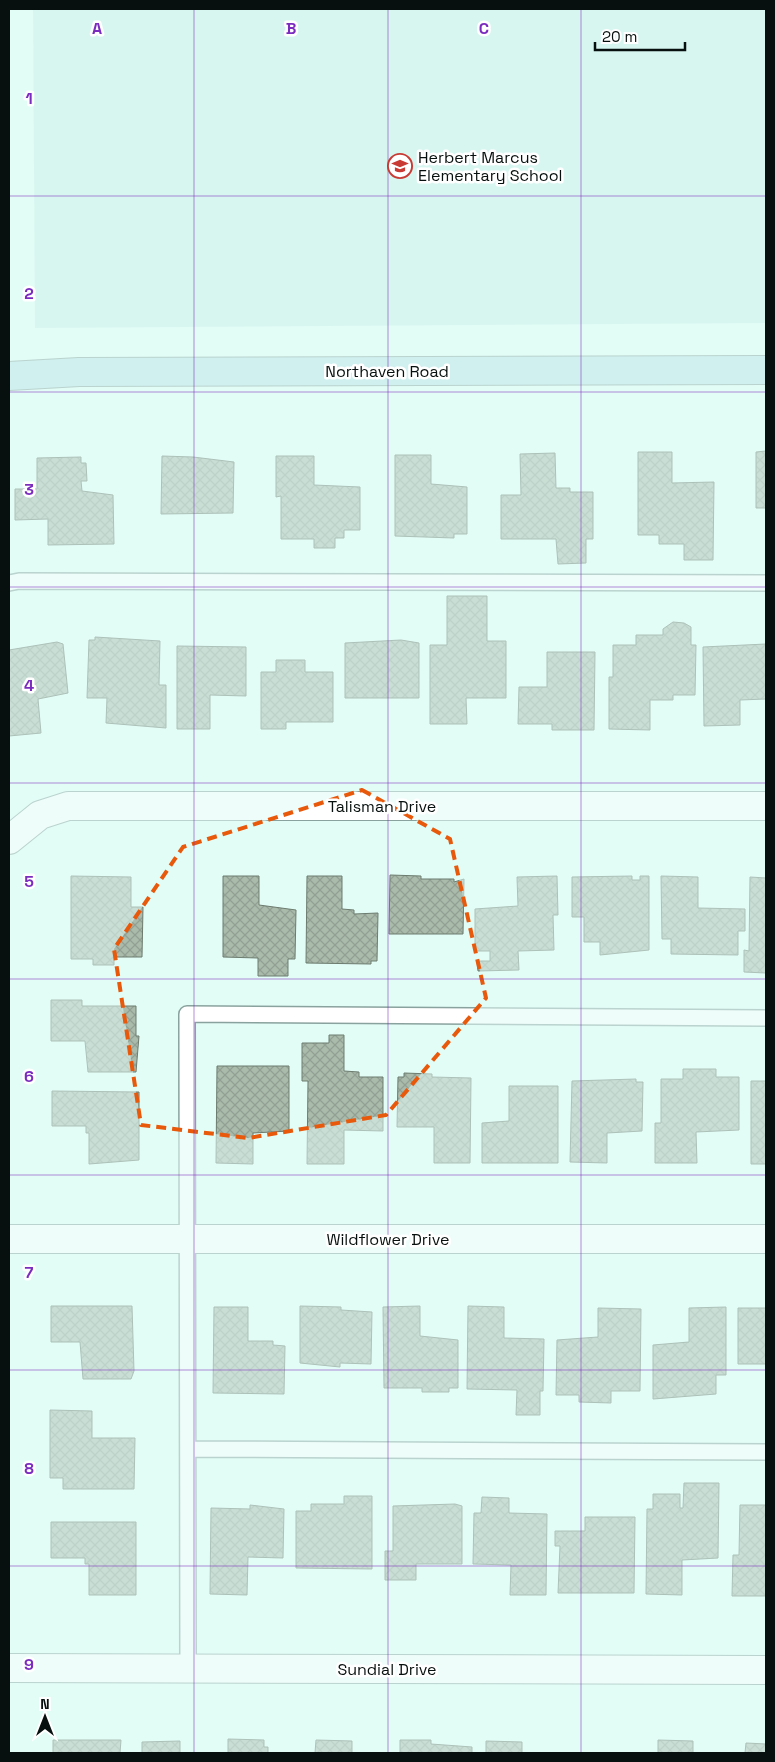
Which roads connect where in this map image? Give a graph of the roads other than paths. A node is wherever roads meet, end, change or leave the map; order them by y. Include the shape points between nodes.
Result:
1 (766, 370) edge
2 (9, 376) edge
3 (9, 583) edge
4 (766, 583) edge
5 (766, 806) edge
6 (9, 840) edge
7 (766, 1018) edge
8 (9, 1239) edge
9 (188, 1239) junction
10 (766, 1239) edge
11 (188, 1449) junction
12 (766, 1452) edge
13 (9, 1668) edge
14 (188, 1669) junction
15 (766, 1670) edge

1 - 2 street, Northaven Road via 79,372
3 - 4 lane
5 - 6 street, Talisman Drive via 68,806 40,815
7 - 9 lane via 187,1014
8 - 9 street, Wildflower Drive
9 - 10 street, Wildflower Drive
9 - 11 lane
11 - 12 lane
11 - 14 lane
13 - 14 street, Sundial Drive
14 - 15 street, Sundial Drive

